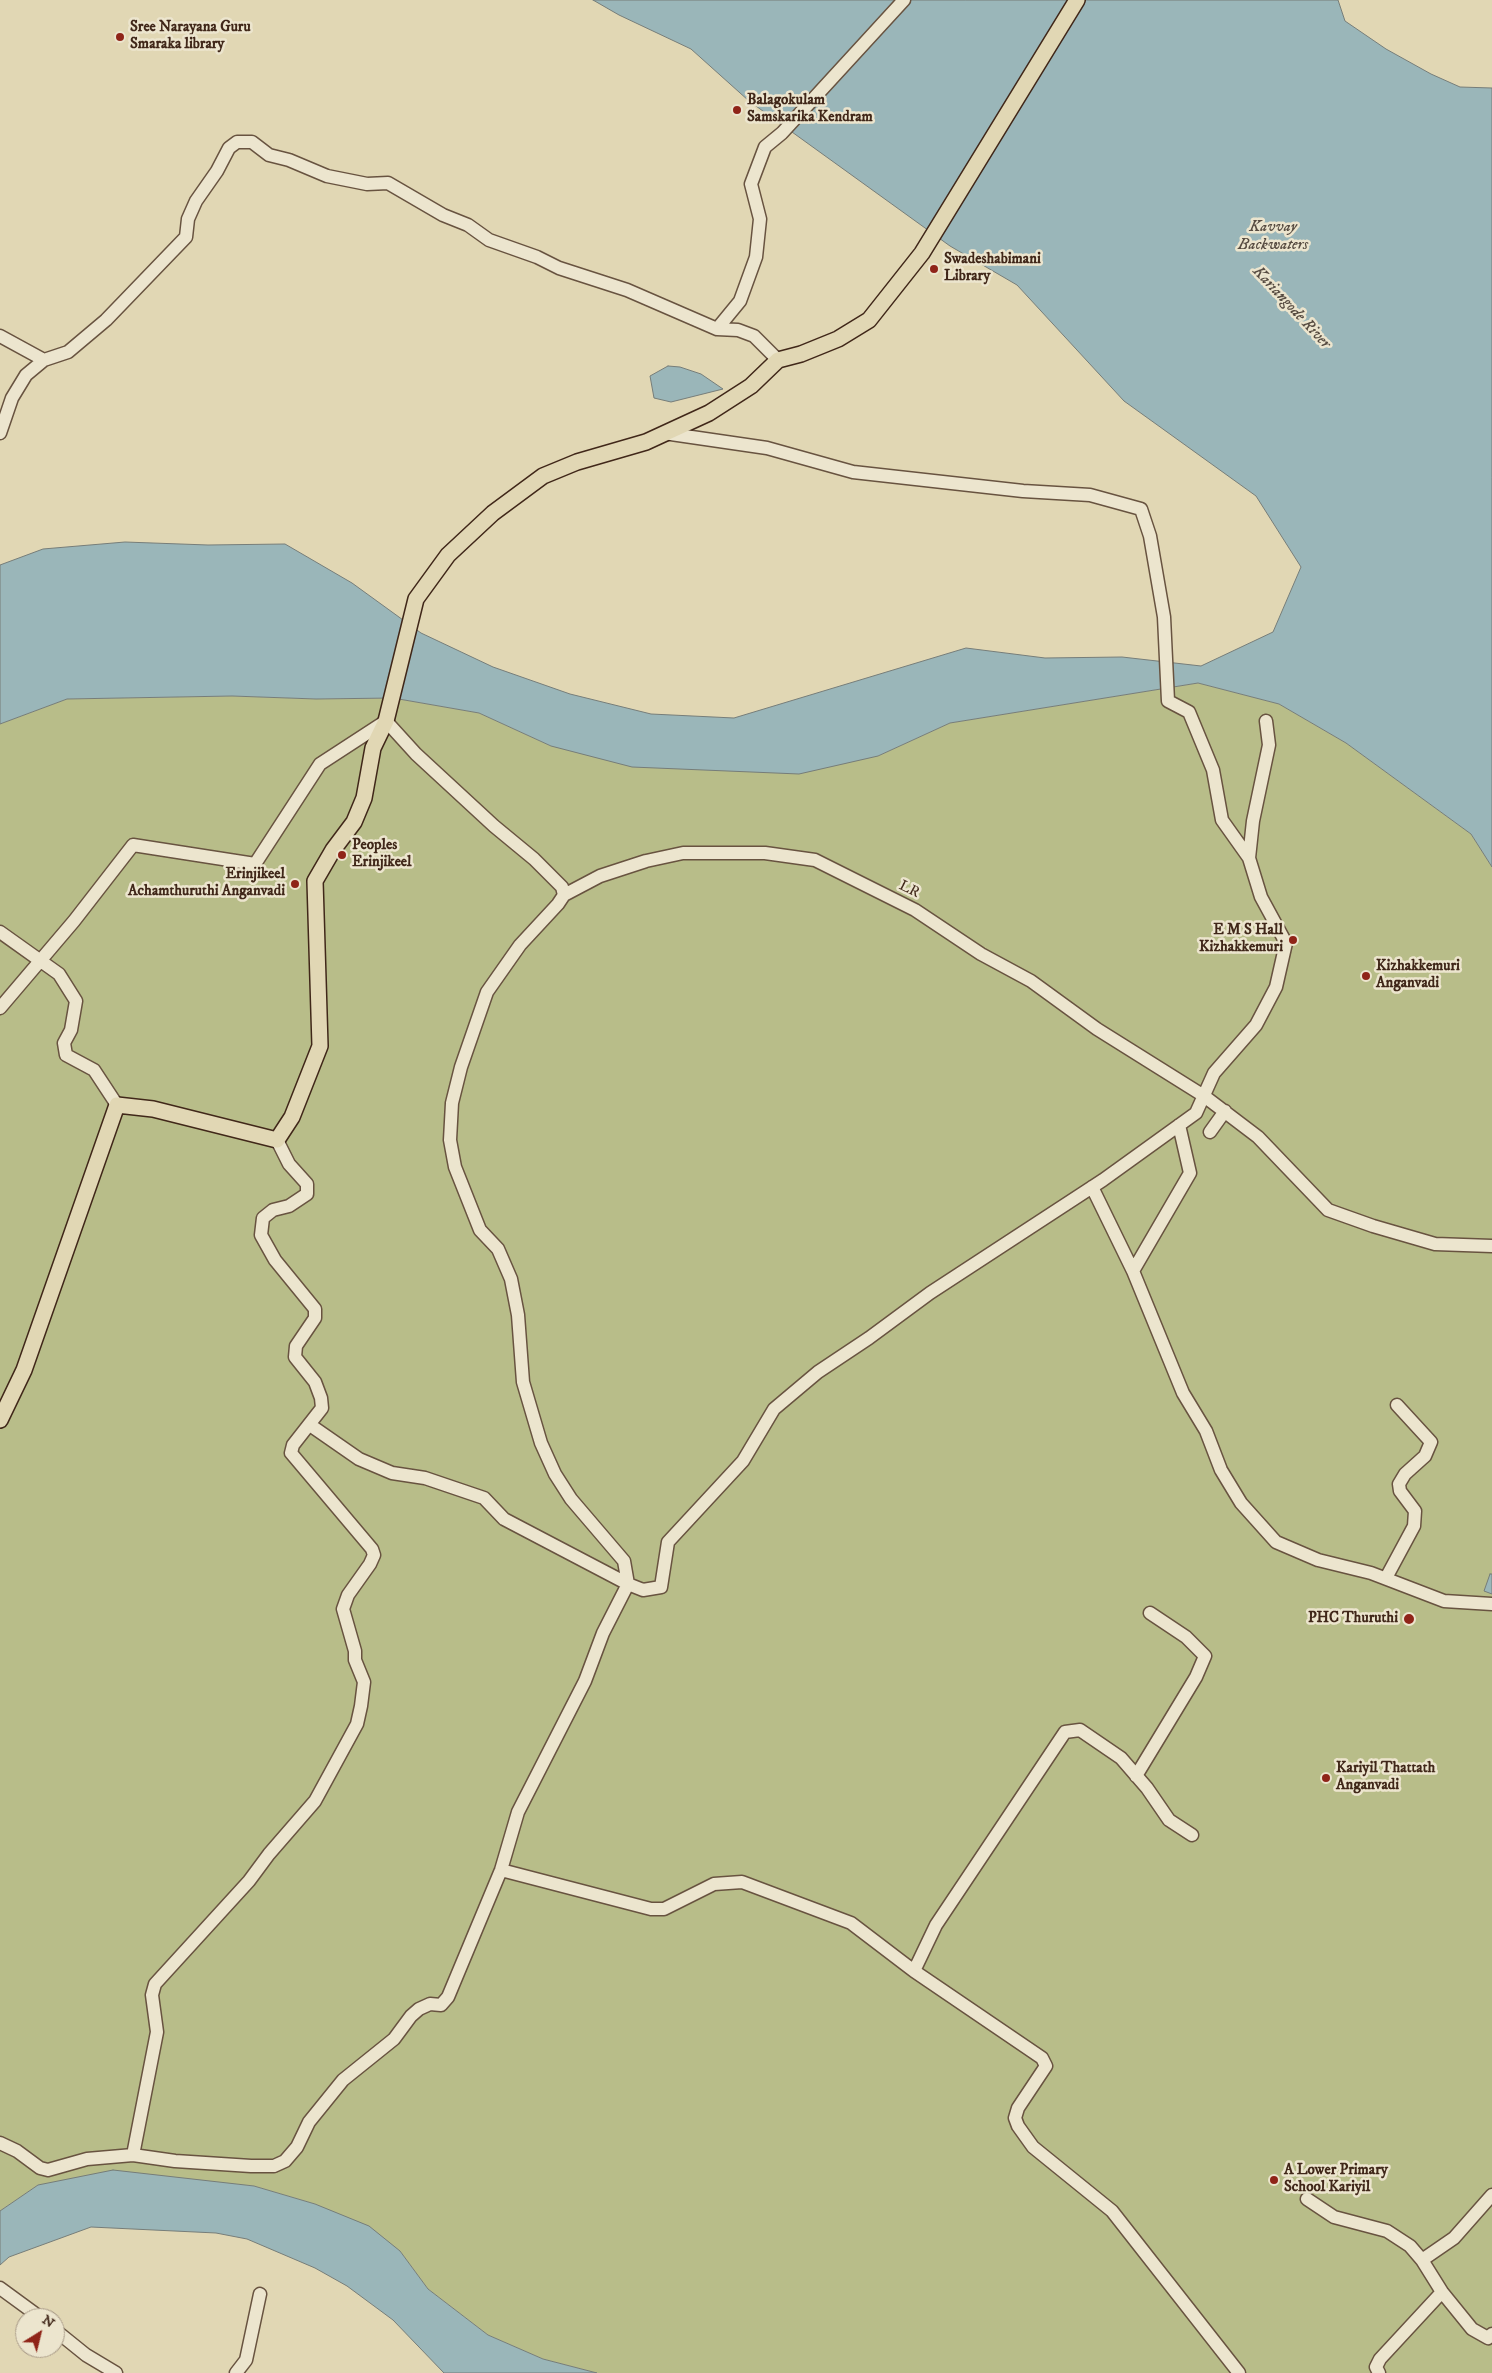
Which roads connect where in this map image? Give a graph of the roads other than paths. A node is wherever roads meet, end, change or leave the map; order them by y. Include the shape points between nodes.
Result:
1 (904, 0) edge
2 (1077, 0) edge
3 (717, 329) junction
4 (0, 336) edge
5 (44, 360) junction
6 (778, 360) junction
7 (0, 433) edge
8 (664, 433) junction
9 (386, 721) junction
10 (1266, 721) dead end
11 (1250, 858) junction
12 (564, 895) junction
13 (0, 932) edge
14 (40, 961) junction
15 (0, 1008) edge
16 (1204, 1096) junction
17 (117, 1105) junction
18 (1225, 1112) junction
19 (1179, 1125) junction
20 (1210, 1132) dead end
21 (277, 1140) junction
22 (1092, 1187) junction
23 (1492, 1246) edge
24 (1133, 1271) junction
25 (1397, 1405) dead end
26 (0, 1420) edge
27 (310, 1426) junction
28 (1386, 1578) junction
29 (628, 1584) junction
30 (1492, 1604) edge
31 (1150, 1613) dead end
32 (1136, 1776) junction
33 (1192, 1835) dead end
34 (501, 1870) junction
35 (914, 1971) junction
36 (0, 2143) edge
37 (133, 2155) junction
38 (1492, 2195) edge
39 (1307, 2199) dead end
40 (1422, 2260) junction
41 (0, 2288) edge
42 (1442, 2292) junction
43 (260, 2294) dead end
44 (27, 2308) edge
45 (1492, 2334) edge
46 (65, 2338) edge
47 (116, 2373) edge
48 (236, 2373) edge
49 (1239, 2373) edge
50 (1379, 2373) edge

1 - 3 street via 782,133 765,147 751,184 760,219 756,256 740,301
2 - 6 main road via 922,252 869,320 838,339
3 - 5 street via 627,290 559,268 490,240 468,224 443,215 388,183 367,184 328,176 269,154 252,142 237,142 229,148 196,201 188,220 186,237 172,253 106,320 68,352
3 - 6 street via 738,330 754,336
4 - 5 street
5 - 7 street via 26,375 12,398
6 - 8 main road via 751,386 709,413
8 - 9 main road via 543,476 493,512 448,555 416,599
8 - 11 street via 767,448 853,472 1022,491 1090,495 1141,509 1150,536 1164,617 1168,700 1189,712 1213,770 1222,820
9 - 12 street via 416,754 534,859 562,887
9 - 14 street via 320,764 255,864 133,845
9 - 21 main road via 373,748 361,806 354,822 332,850 315,881 320,1046 292,1117
10 - 11 street via 1270,745 1252,821
11 - 16 street via 1261,897 1286,943 1276,987 1256,1025 1214,1073
12 - 16 street, LR via 600,876 683,853 765,853 814,860 915,910 981,954 1032,981 1097,1030
12 - 29 street via 520,945 487,992 461,1066 452,1103 450,1140 455,1167 480,1230 498,1250 511,1279 518,1315 523,1382 541,1443 555,1474 572,1499 624,1562
13 - 14 street
14 - 15 street
14 - 17 street via 60,974 76,1001 71,1030 64,1043 66,1055 94,1070
16 - 18 street, LR
16 - 19 street via 1196,1113
17 - 21 main road via 154,1109
17 - 26 main road via 24,1370
18 - 20 street
18 - 23 street, LR via 1258,1137 1328,1210 1435,1244
19 - 22 street
19 - 24 street via 1190,1173
21 - 27 street via 289,1164 307,1184 307,1194 263,1218 261,1235 275,1260 315,1309 315,1318 296,1346 295,1357 316,1382 321,1398 322,1408
22 - 24 street
22 - 29 street via 930,1292 818,1372 781,1403 742,1461 668,1542 661,1587 643,1590
24 - 28 street via 1183,1393 1206,1431 1221,1470 1241,1503 1276,1542 1318,1560
25 - 28 street via 1431,1442 1425,1456 1399,1484 1400,1491 1415,1511 1414,1526
27 - 29 street via 360,1458 392,1473 425,1478 484,1498 504,1518
27 - 37 street via 293,1445 291,1453 374,1555 348,1595 343,1609 355,1660 364,1682 357,1724 315,1801 249,1881 155,1984 152,1995 157,2032
28 - 30 street via 1444,1600
29 - 34 street via 603,1633 585,1681 518,1812
31 - 32 street via 1186,1637 1205,1656 1196,1677
32 - 33 street via 1169,1820
32 - 35 street via 1121,1758 1080,1730 1065,1732 936,1925
34 - 35 street via 651,1910 664,1910 714,1884 742,1882 851,1923
34 - 37 street via 448,1997 440,2004 419,2009 394,2039 344,2080 309,2122 297,2147 285,2160 274,2166 251,2166
35 - 49 street via 1042,2058 1046,2066 1018,2108 1015,2118 1018,2126 1033,2147 1112,2211
36 - 37 street via 48,2170 87,2159
38 - 40 street via 1454,2238
39 - 40 street via 1334,2217 1387,2231 1410,2246
40 - 42 street
41 - 44 street
42 - 45 street via 1472,2329 1488,2338
42 - 50 street via 1380,2359 1376,2367
43 - 48 street via 246,2360
46 - 47 street

